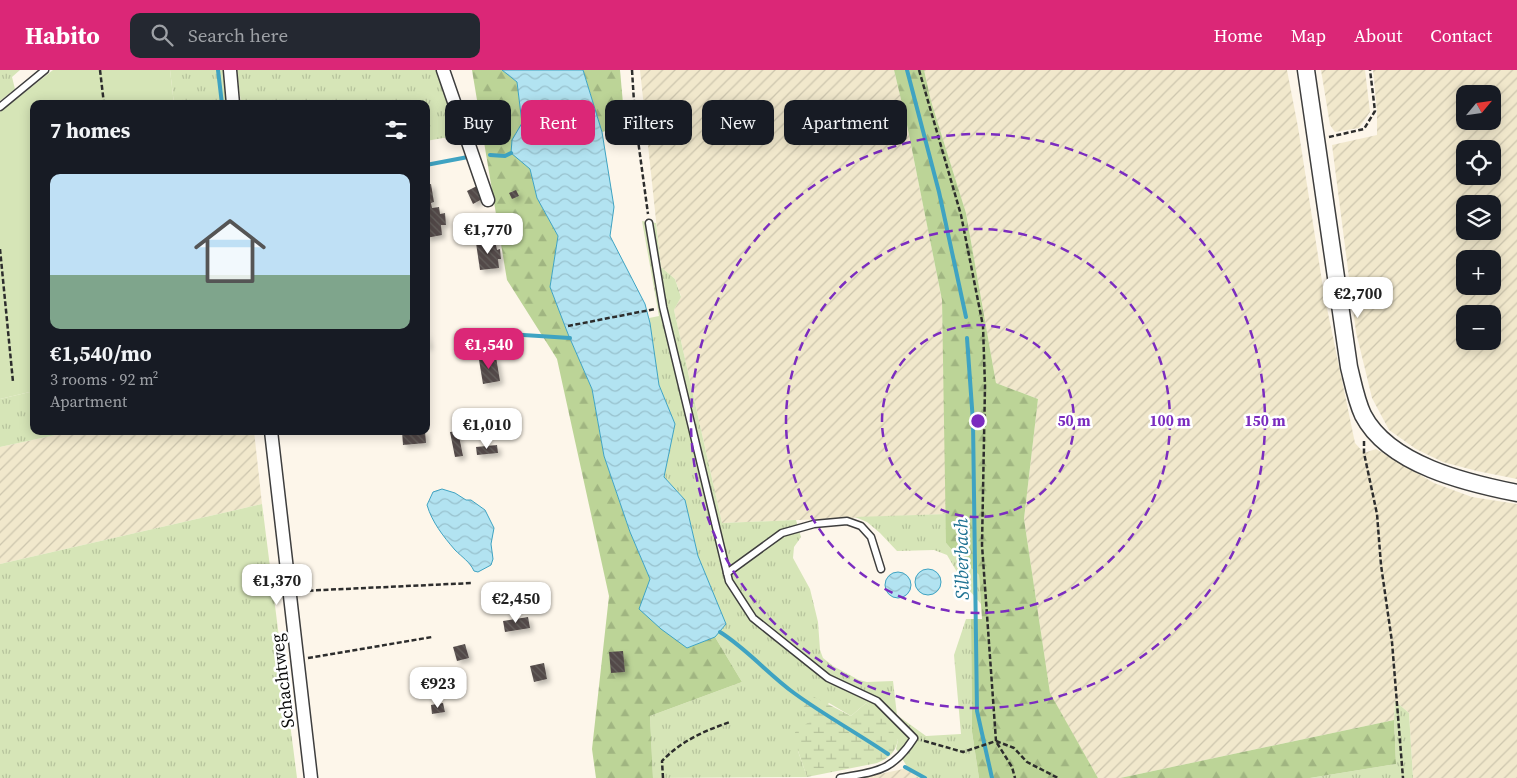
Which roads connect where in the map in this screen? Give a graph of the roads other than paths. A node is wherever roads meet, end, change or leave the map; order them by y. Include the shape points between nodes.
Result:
1 (45, 70) edge
2 (230, 70) edge
3 (443, 70) edge
4 (1306, 70) edge
5 (233, 100) edge
6 (0, 107) edge
7 (488, 200) dead end
8 (649, 223) road end
9 (644, 234) dead end
10 (652, 239) junction
11 (271, 435) edge
12 (1517, 492) edge
13 (881, 569) dead end
14 (727, 573) junction
15 (311, 778) edge
16 (840, 778) edge

1 - 6 lane
2 - 5 street
3 - 7 street
4 - 12 street via 1349,367 1364,416 1390,446 1423,465 1470,482
8 - 10 lane
9 - 10 lane
10 - 14 lane via 663,307
11 - 15 street, Schachtweg
13 - 14 lane via 872,537 860,526 846,521 814,524 782,533
14 - 16 lane via 753,618 828,678 877,701 914,738 890,766

